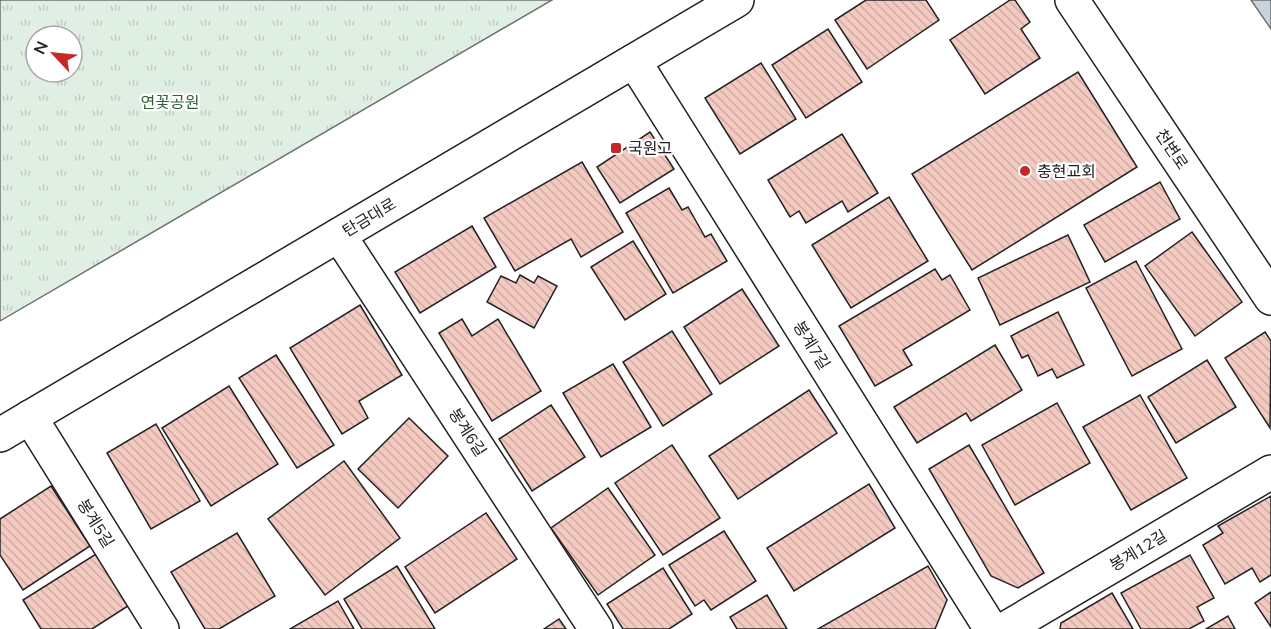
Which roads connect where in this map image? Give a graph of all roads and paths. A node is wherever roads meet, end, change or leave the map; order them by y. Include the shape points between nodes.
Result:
1 (737, 0) edge
2 (1072, 0) edge
3 (634, 61) junction
4 (339, 235) junction
5 (1271, 298) edge
6 (30, 417) junction
7 (0, 435) edge
8 (1271, 472) edge
9 (162, 629) edge
10 (596, 629) edge
11 (991, 629) edge
12 (1005, 629) edge

1 - 3 street, 탄금대로
2 - 5 street, 천변로
3 - 4 street, 탄금대로
3 - 11 street, 봉계7길
4 - 6 street, 탄금대로
4 - 10 street, 봉계6길
6 - 7 street, 탄금대로
6 - 9 street, 봉계5길
8 - 12 street, 봉계12길

